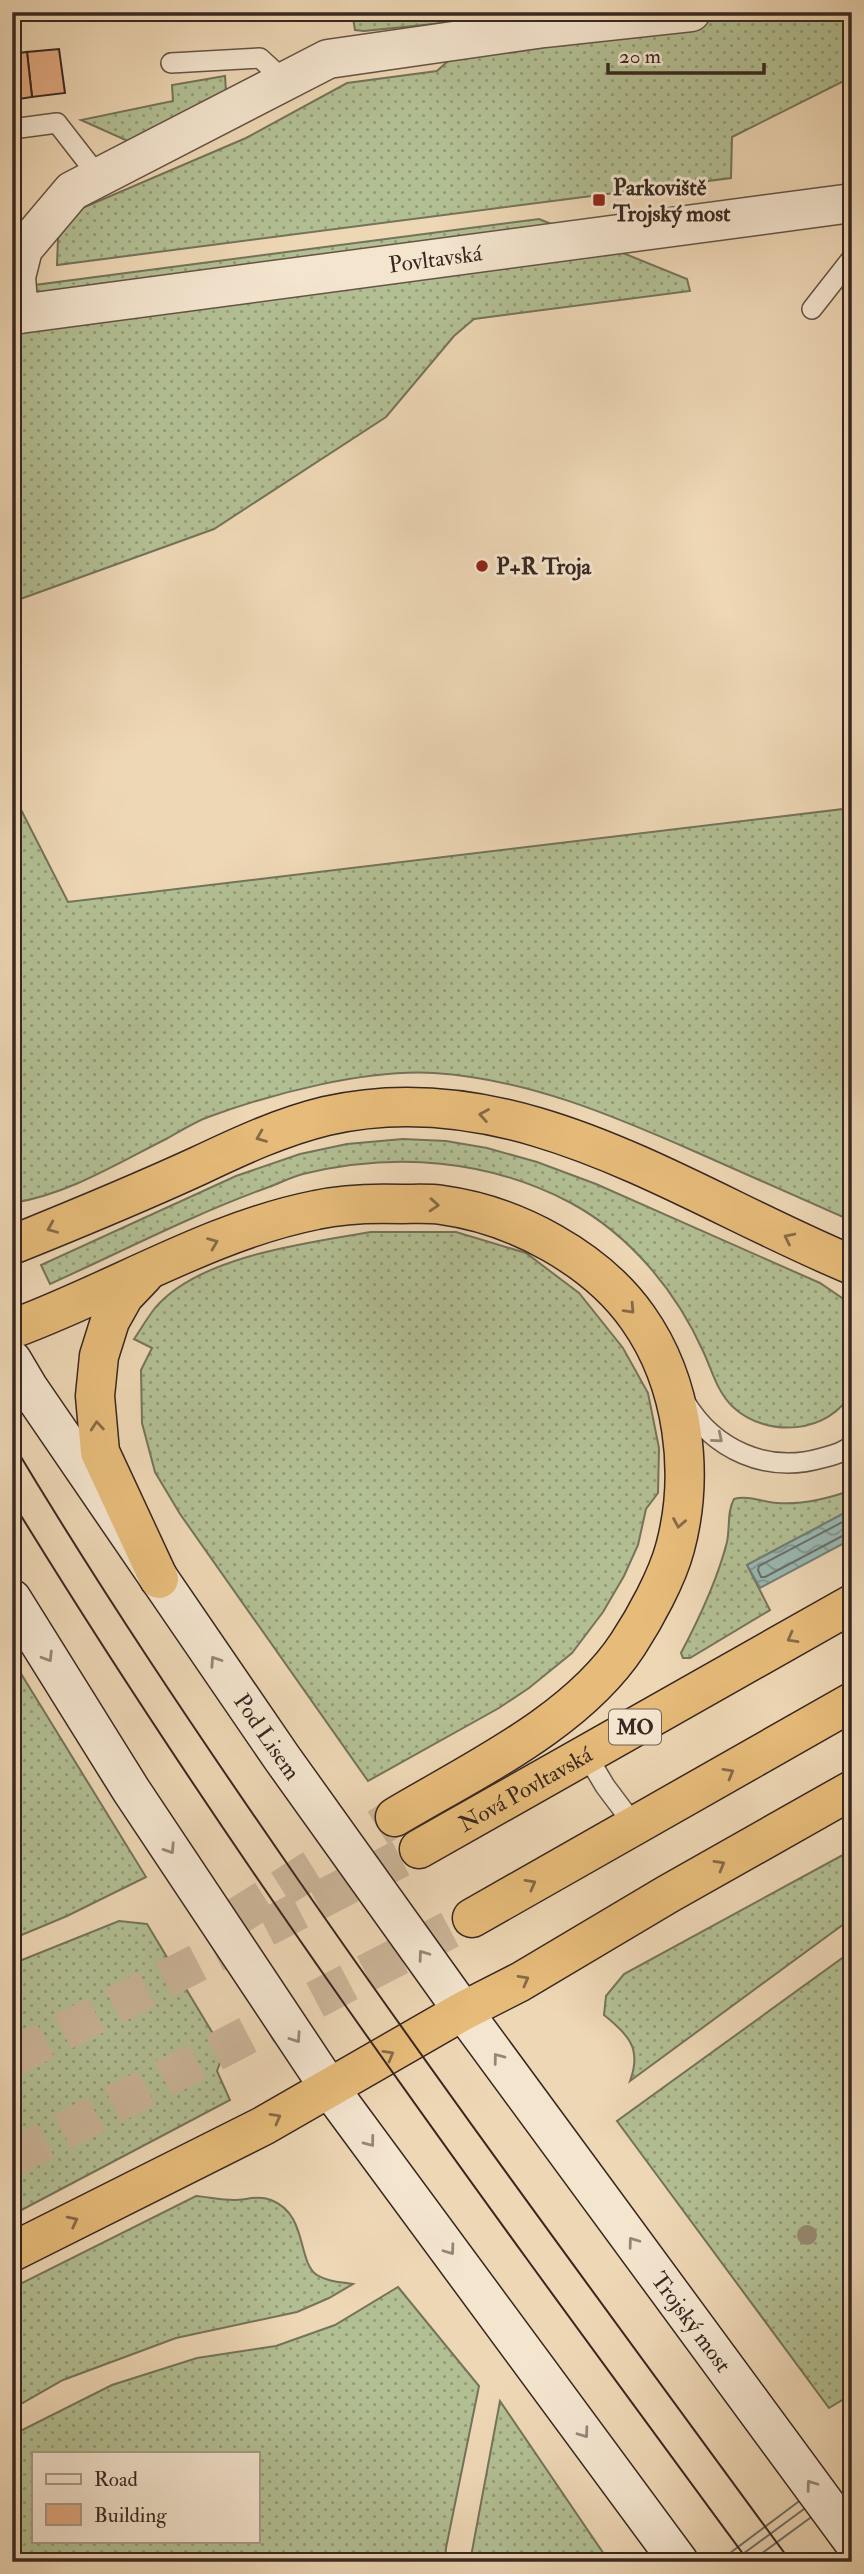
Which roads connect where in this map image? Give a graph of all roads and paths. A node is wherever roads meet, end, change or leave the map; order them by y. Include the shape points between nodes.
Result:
1 (691, 12) edge
2 (171, 63) dead end
3 (285, 81) junction
4 (12, 129) edge
5 (99, 177) junction
6 (852, 203) edge
7 (852, 258) edge
8 (812, 309) dead end
9 (16, 314) edge
10 (12, 1245) edge
11 (852, 1265) edge
12 (149, 1269) junction
13 (12, 1329) edge
14 (12, 1360) edge
15 (664, 1365) junction
16 (849, 1452) edge
17 (159, 1579) junction
18 (12, 1599) edge
19 (852, 1604) edge
20 (852, 1702) edge
21 (586, 1754) junction
22 (852, 1790) edge
23 (395, 1817) tunnel mouth
24 (635, 1826) junction
25 (419, 1849) tunnel mouth
26 (472, 1918) tunnel mouth
27 (463, 2011) junction
28 (330, 2089) junction
29 (533, 2105) joint
30 (12, 2252) edge
31 (852, 2540) edge
32 (679, 2562) edge

1 - 3 main road, Povltavská via 328,59
2 - 3 lane via 260,58
3 - 5 main road, Povltavská
4 - 5 lane via 57,123
5 - 9 main road, Povltavská via 72,191 23,249 16,277
6 - 9 main road, Povltavská
7 - 8 lane
11 -> 10 highway via 626,1158 550,1130 441,1108 373,1110 279,1129
12 - 13 highway
12 -> 15 highway via 247,1229 316,1210 381,1203 441,1205 496,1217 545,1237 596,1272 638,1318
17 -> 12 highway via 100,1452 94,1396 110,1321 124,1296
14 - 17 main road, Pod Lisem
15 -> 16 lane via 696,1419 729,1447 765,1463 806,1462
15 -> 23 highway via 685,1461 682,1509 675,1550 628,1644 591,1691 538,1731
27 -> 17 main road, Pod Lisem
18 -> 28 main road via 131,1790
19 -> 21 highway, Nová Povltavská / MO
24 -> 20 highway
21 - 24 lane
21 - 25 highway, Nová Povltavská / MO
27 -> 22 highway
26 -> 24 highway
28 -> 27 highway
29 -> 27 main road, Pod Lisem
30 -> 28 highway
28 -> 32 main road
31 -> 29 main road, Trojský most

